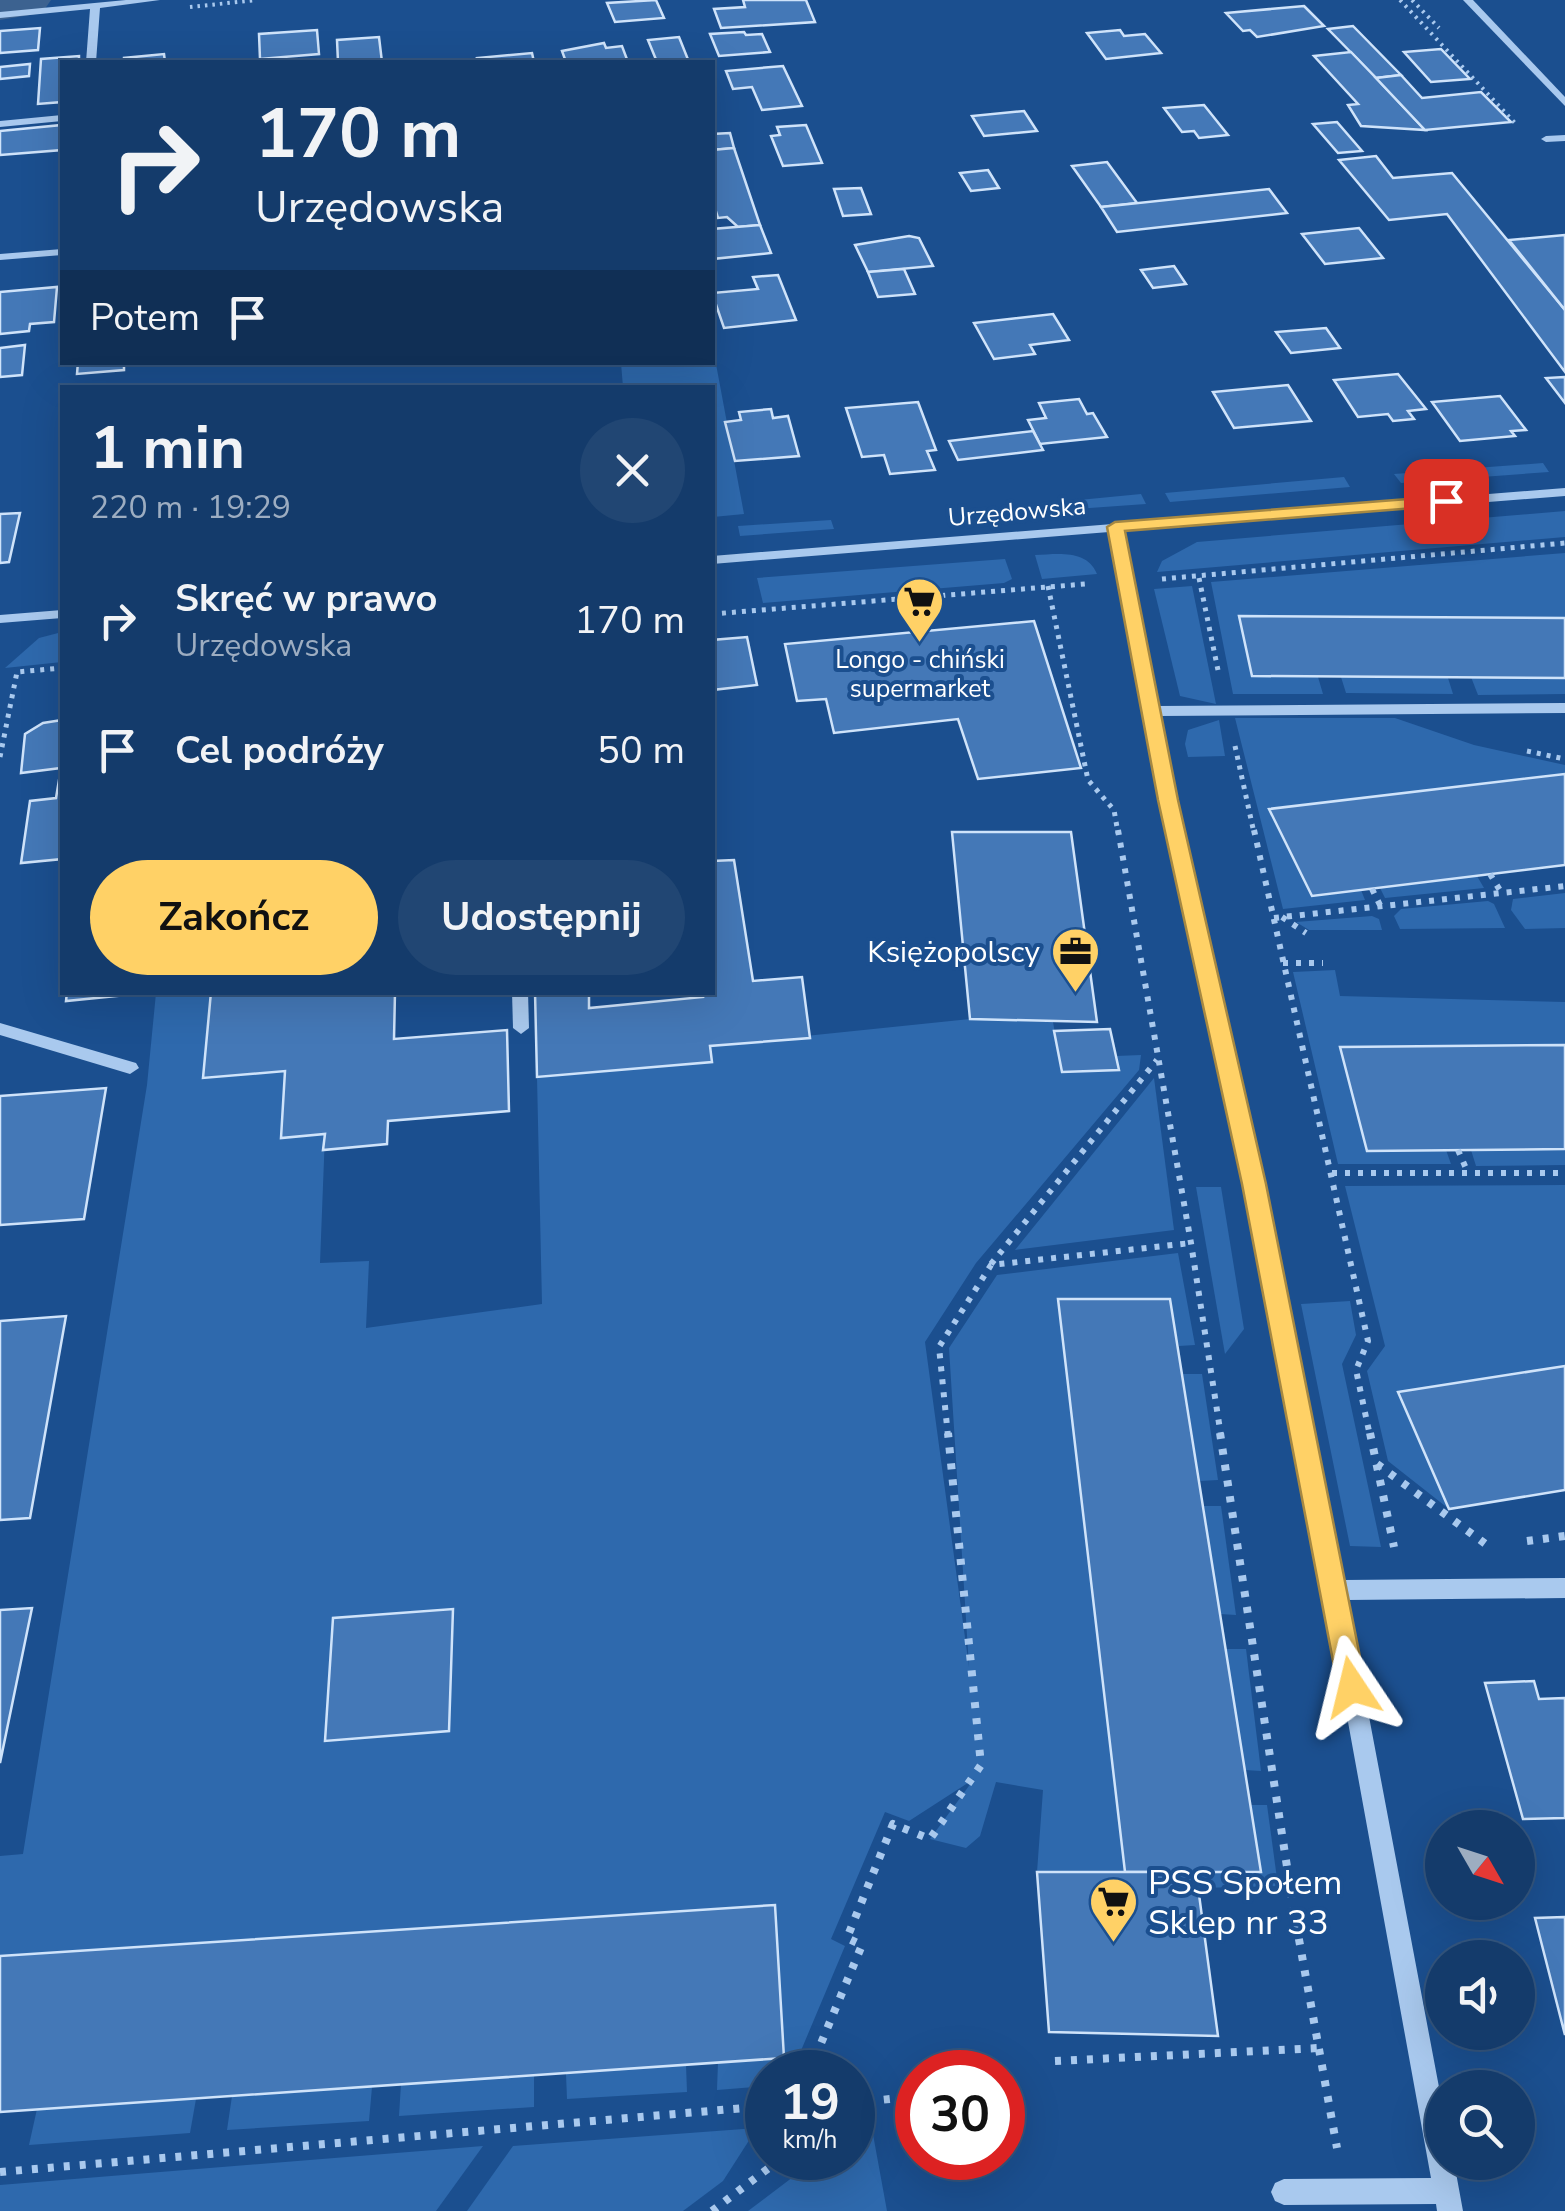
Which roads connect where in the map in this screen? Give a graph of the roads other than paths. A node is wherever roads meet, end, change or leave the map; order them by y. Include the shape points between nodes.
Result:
1 (155, 0) edge
2 (1468, 0) edge
3 (95, 6) junction
4 (0, 15) edge
5 (90, 60) edge
6 (1565, 103) edge
7 (60, 118) edge
8 (0, 124) edge
9 (1565, 138) edge
10 (1546, 139) dead end
11 (60, 252) edge
12 (0, 258) edge
13 (1565, 492) edge
14 (1115, 527) junction
15 (715, 560) edge
16 (60, 614) edge
17 (1, 622) edge
18 (1565, 708) edge
19 (1152, 711) junction
20 (520, 995) edge
21 (521, 1028) dead end
22 (0, 1029) edge
23 (130, 1068) dead end
24 (1565, 1588) edge
25 (1335, 1590) junction
26 (1284, 2192) dead end
27 (1448, 2201) edge

1 - 3 street
2 - 6 street
3 - 4 street
3 - 5 street
7 - 8 street
9 - 10 street
11 - 12 street
13 - 14 street, Urzędowska
14 - 15 street, Urzędowska
14 - 19 street
16 - 17 street
18 - 19 street
19 - 25 street
20 - 21 street
22 - 23 street
24 - 25 street
25 - 27 street
26 - 27 street

